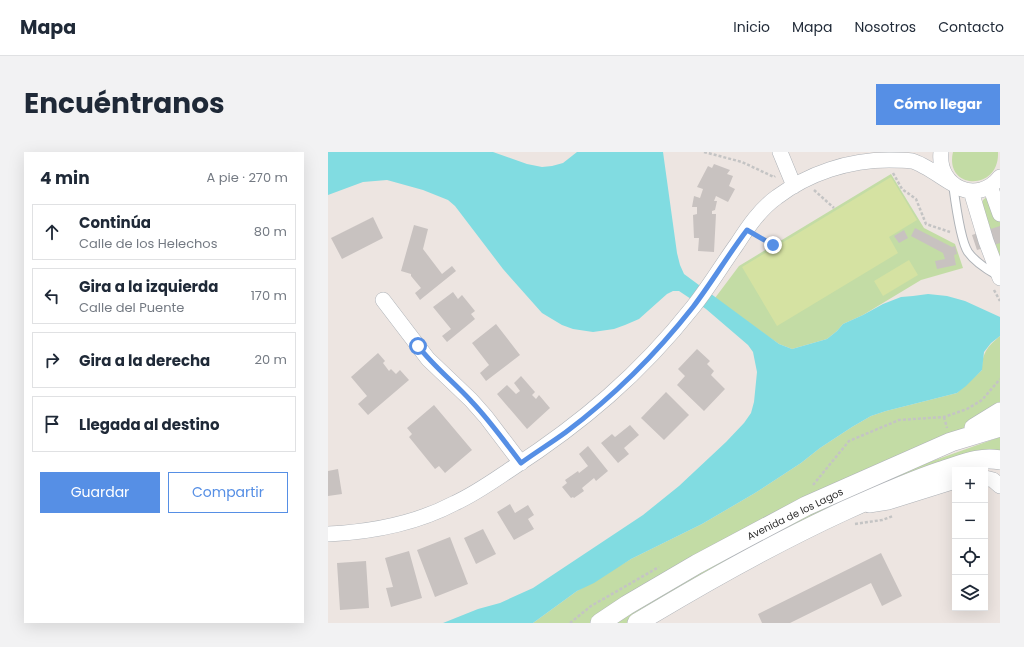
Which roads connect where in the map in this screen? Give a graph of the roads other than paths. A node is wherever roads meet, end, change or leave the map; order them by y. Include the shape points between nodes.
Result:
1 (780, 152) edge
2 (934, 152) edge
3 (941, 152) edge
4 (912, 162) junction
5 (995, 181) edge
6 (953, 184) junction
7 (794, 186) junction
8 (971, 191) junction
9 (1000, 214) edge
10 (997, 279) edge
11 (383, 300) dead end
12 (1000, 412) edge
13 (1000, 427) edge
14 (951, 442) junction
15 (1000, 460) edge
16 (521, 463) junction
17 (988, 479) edge
18 (952, 483) edge
19 (1000, 486) edge
20 (848, 518) junction
21 (328, 534) edge
22 (600, 623) edge
23 (638, 623) edge

1 - 7 street
2 - 4 street
3 - 6 street via 942,168
4 - 6 street
4 - 7 street via 874,160 842,165
5 - 8 street via 981,190
5 - 9 street
6 - 8 street
6 - 10 lane via 967,250
7 - 16 street via 771,202 757,216 707,288 641,367 566,432
8 - 10 street
11 - 16 street via 428,359 471,400
12 - 14 street
13 - 14 street, Avenida de los Lagos
14 - 22 street, Avenida de los Lagos via 806,506 697,564
15 - 20 street, Avenida de los Lagos via 968,462 921,478
16 - 21 street via 455,504 423,516 388,526
17 - 19 street
18 - 20 street via 888,502
20 - 23 street, Avenida de los Lagos via 757,554

